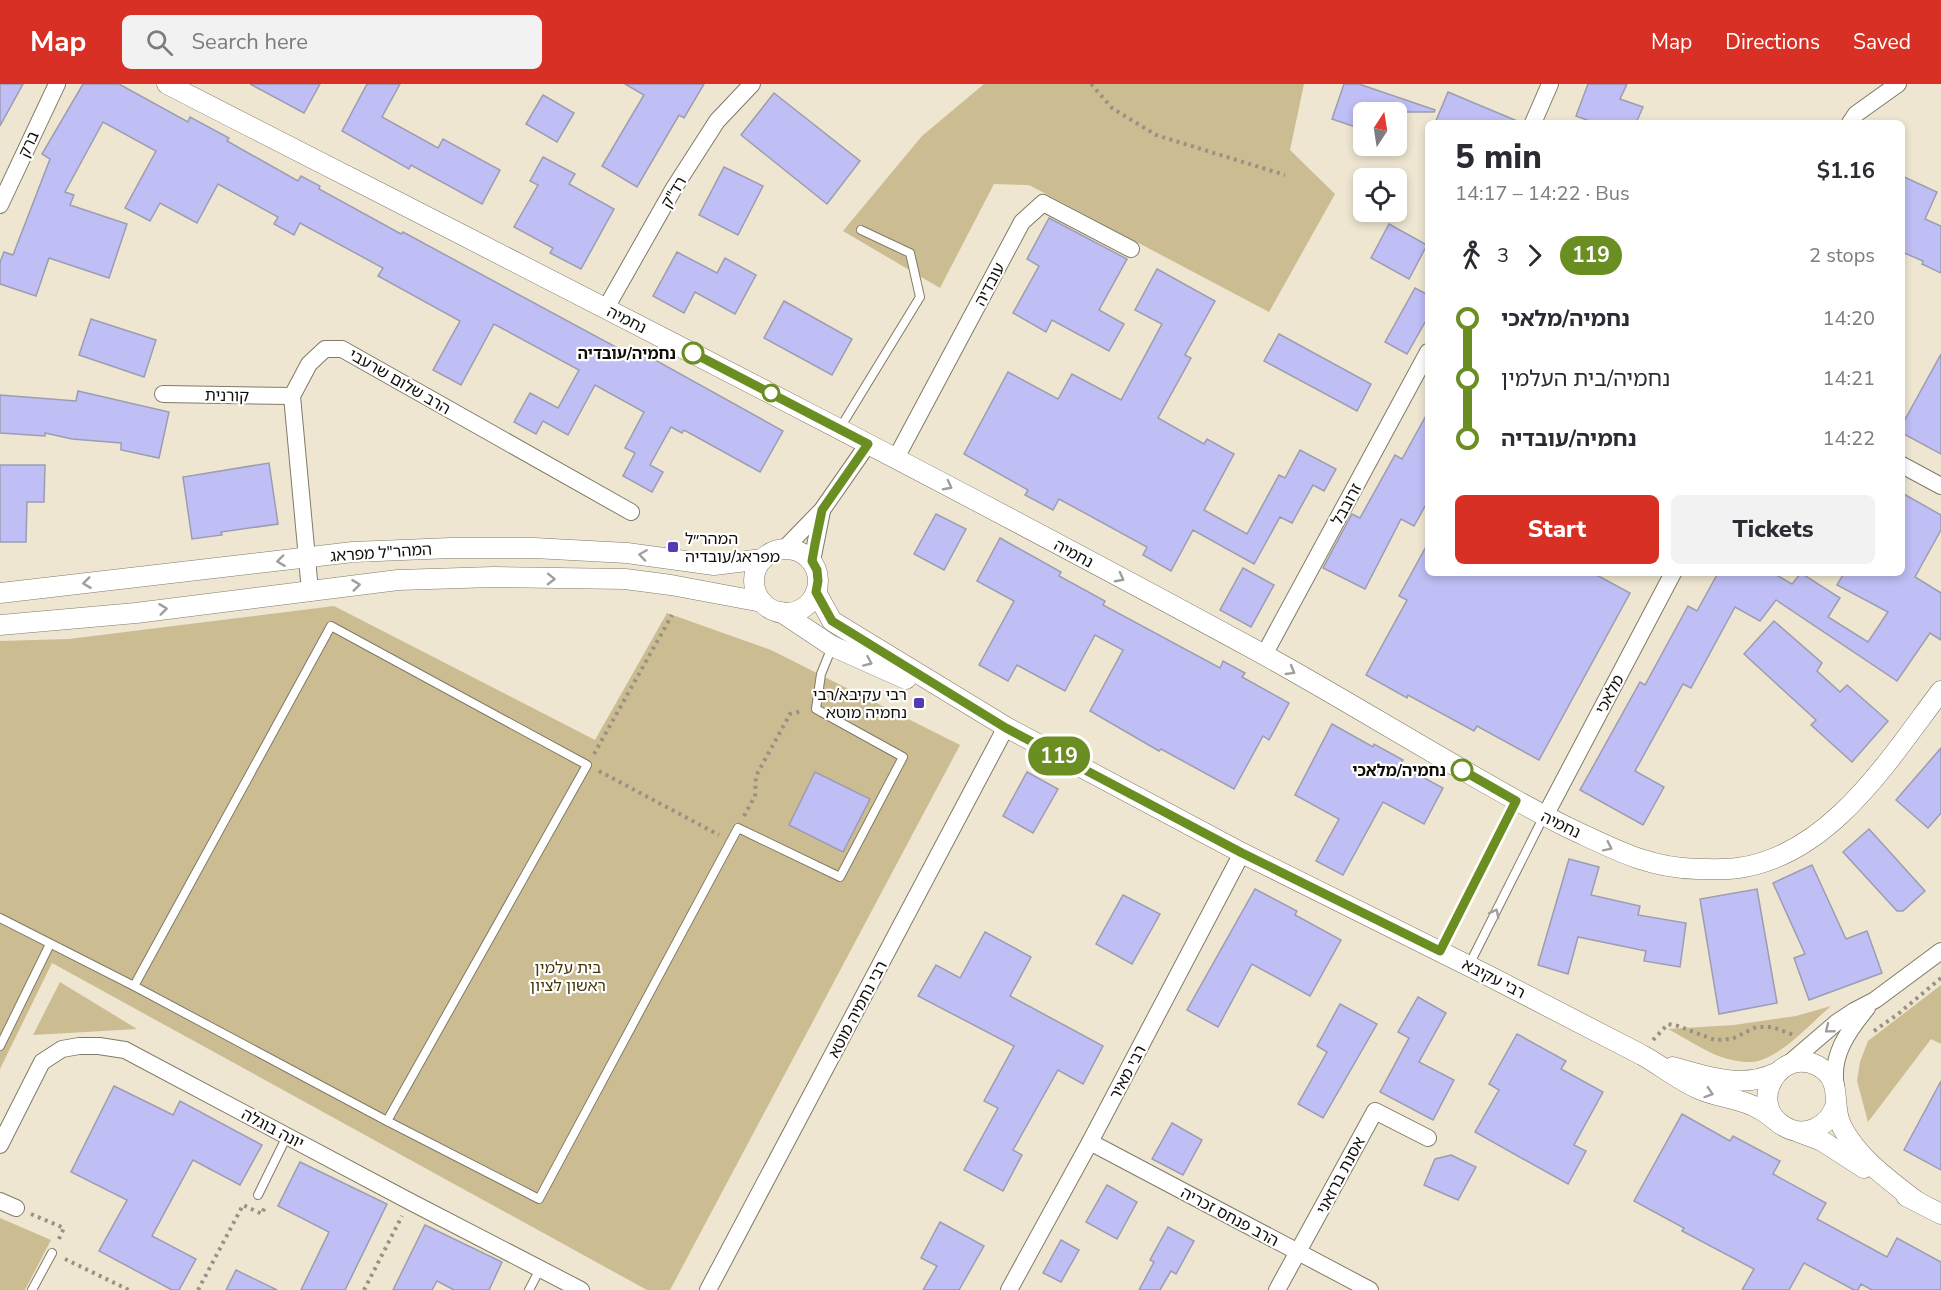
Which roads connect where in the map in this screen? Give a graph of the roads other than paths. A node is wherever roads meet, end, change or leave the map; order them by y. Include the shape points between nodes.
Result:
1 (57, 84) edge
2 (167, 84) edge
3 (752, 84) edge
4 (1550, 84) edge
5 (1898, 84) edge
6 (1534, 120) edge
7 (1852, 120) edge
8 (0, 205) edge
9 (861, 230) dead end
10 (1131, 249) dead end
11 (606, 308) junction
12 (1425, 358) edge
13 (163, 394) dead end
14 (292, 396) junction
15 (839, 428) junction
16 (868, 444) junction
17 (896, 458) junction
18 (1905, 467) edge
19 (1941, 486) edge
20 (822, 510) junction
21 (631, 513) dead end
22 (785, 549) junction
23 (306, 558) junction
24 (763, 559) junction
25 (812, 561) junction
26 (1671, 576) edge
27 (310, 591) junction
28 (816, 592) junction
29 (0, 593) edge
30 (762, 602) junction
31 (781, 612) junction
32 (0, 625) edge
33 (832, 646) junction
34 (1264, 655) junction
35 (1941, 691) edge
36 (977, 710) junction
37 (1006, 728) junction
38 (1516, 801) junction
39 (1545, 816) junction
40 (1242, 853) junction
41 (0, 918) edge
42 (50, 944) junction
43 (1440, 951) junction
44 (1941, 951) edge
45 (1469, 966) junction
46 (134, 986) junction
47 (1875, 1000) junction
48 (0, 1046) edge
49 (1650, 1060) junction
50 (1782, 1069) junction
51 (1836, 1096) junction
52 (387, 1121) junction
53 (1787, 1127) junction
54 (287, 1136) junction
55 (1428, 1138) dead end
56 (1090, 1142) junction
57 (0, 1145) edge
58 (258, 1195) dead end
59 (0, 1201) edge
60 (1916, 1201) junction
61 (16, 1208) road end
62 (1941, 1214) edge
63 (1299, 1252) junction
64 (52, 1253) road end
65 (540, 1269) junction
66 (32, 1290) edge
67 (529, 1290) edge
68 (581, 1290) edge
69 (708, 1290) edge
70 (1009, 1290) edge
71 (1277, 1290) edge
72 (1370, 1290) edge

1 - 8 street, ברק
2 - 11 street, נחמיה
3 - 11 street, רד"ק via 717,121
4 - 6 street
5 - 7 street
9 - 15 lane via 910,253 920,297
10 - 17 street, עובדיה via 1043,203 1022,222
11 - 15 street, נחמיה
12 - 34 street, זרובבל
13 - 14 street, קורנית
14 - 21 street, הרב שלום שרעבי via 309,364 325,349 342,349
14 - 23 street
15 - 16 street, נחמיה
16 - 17 street, נחמיה
16 - 20 street
17 -> 34 street, נחמיה
18 - 19 street
20 - 22 street
20 - 25 street
22 - 24 street
22 - 25 street via 799,551
24 -> 23 street, המהר"ל מפראג via 714,565 627,553 534,548 353,552
23 - 27 street
23 -> 29 street, המהר"ל מפראג
24 - 30 street via 754,582
25 - 28 street via 817,570
26 - 39 street, מלאכי
27 -> 30 street, המהר"ל מפראג via 398,580 595,578 663,584
32 -> 27 street, המהר"ל מפראג
28 - 31 street via 802,608
28 - 36 street via 832,621
30 - 31 street
31 - 33 street
33 -> 36 street
33 - 52 lane via 821,674 816,709 903,757 840,877 738,828 539,1199
34 -> 38 street, נחמיה
39 -> 35 street, נחמיה via 1630,857 1664,867 1739,868 1772,859 1824,830 1853,802
36 - 37 street, רבי עקיבא
37 - 40 street, רבי עקיבא
37 - 69 street, רבי נחמיה מוטא
38 - 39 street, נחמיה
38 - 43 lane
45 -> 39 lane
40 - 43 street, רבי עקיבא
40 - 56 street, רבי מאיר
41 - 42 lane
42 - 46 lane
42 - 48 lane
43 - 45 street, רבי עקיבא
44 - 47 street
45 - 49 street, רבי עקיבא
46 - 52 lane
46 - 52 lane via 331,626 587,765
47 -> 50 street via 1845,1017
47 - 51 street via 1840,1048 1834,1067
49 - 50 street, רבי עקיבא via 1729,1081 1764,1079
49 -> 53 street, רבי עקיבא via 1685,1083 1761,1109
50 - 51 street via 1803,1062 1815,1065 1828,1074
50 - 53 street via 1769,1084 1767,1101 1773,1116
51 - 53 street via 1829,1119 1821,1126 1806,1132
51 - 60 street, רבי עקיבא via 1838,1118 1858,1150
53 - 60 street, רבי עקיבא via 1834,1148
54 - 57 street, יונה בוגלה via 125,1050 79,1046 62,1049 42,1062
54 - 58 lane
54 - 65 street, יונה בוגלה
55 - 63 street, אסנת ברזאני via 1375,1112
56 - 63 street, הרב פנחס זכריה
56 - 70 street, רבי מאיר
59 - 61 street
60 - 62 street, רבי עקיבא
63 - 71 street, אסנת ברזאני
63 - 72 street, הרב פנחס זכריה
64 - 66 lane
65 - 67 lane
65 - 68 street, יונה בוגלה

